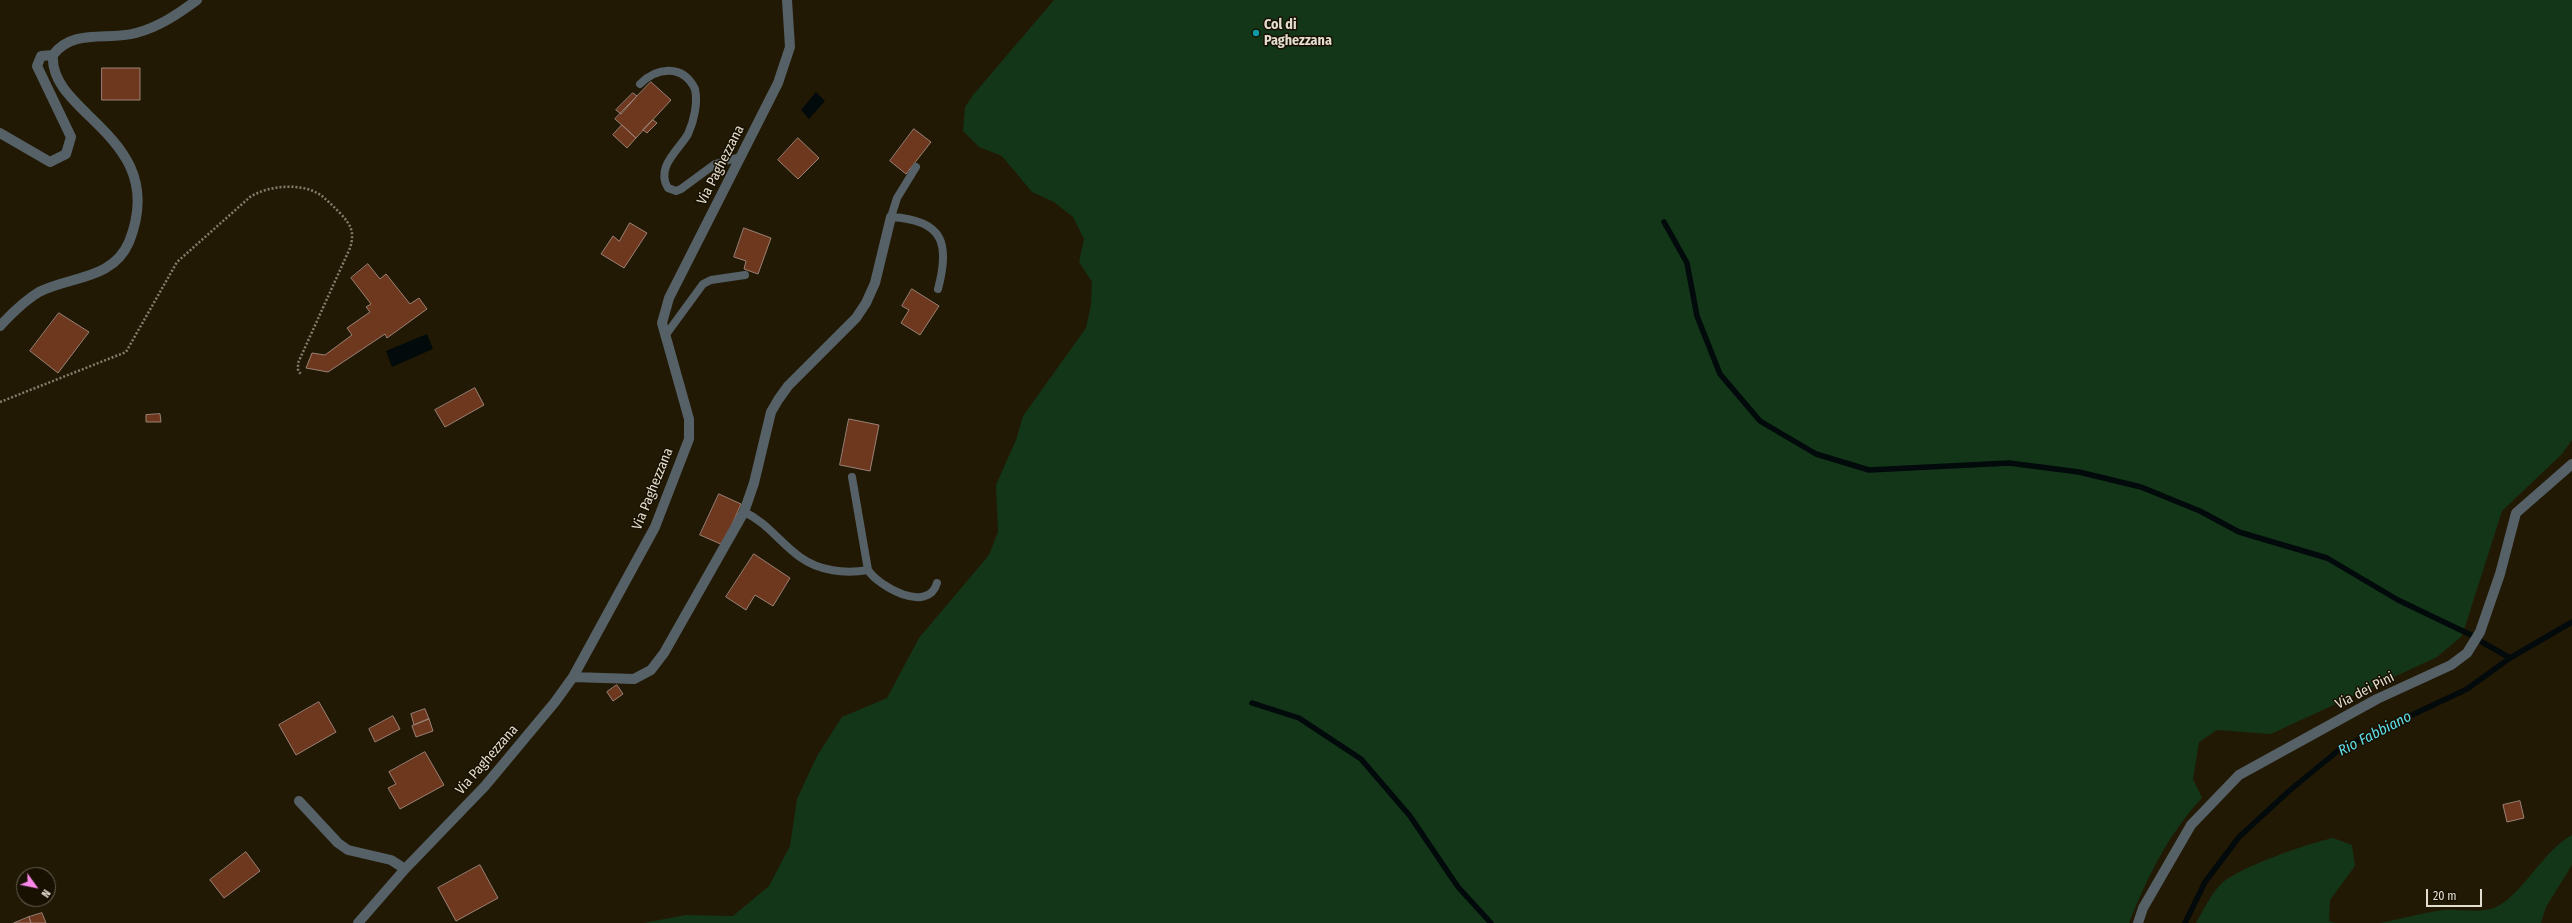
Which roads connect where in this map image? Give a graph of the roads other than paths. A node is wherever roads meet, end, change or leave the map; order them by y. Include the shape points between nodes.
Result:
1 (197, 0) edge
2 (787, 0) edge
3 (53, 55) junction
4 (640, 84) dead end
5 (0, 133) edge
6 (740, 157) junction
7 (916, 167) dead end
8 (891, 217) junction
9 (745, 275) dead end
10 (938, 289) dead end
11 (0, 326) edge
12 (665, 336) junction
13 (2572, 464) edge
14 (852, 477) dead end
15 (744, 512) junction
16 (868, 570) junction
17 (937, 583) dead end
18 (573, 678) junction
19 (299, 801) dead end
20 (405, 869) junction
21 (358, 923) edge
22 (2138, 923) edge

1 - 3 street via 171,19 136,34 82,37 67,43
2 - 6 street, Via Paghezzana via 790,47 778,83
3 - 5 street via 41,56 37,66 71,137 66,154 50,162
3 - 11 street via 52,63 56,74 67,92 116,143 126,157 133,172 137,205 129,241 121,256 105,269 85,278 40,292 18,306
4 - 6 lane via 660,70 668,70 686,78 695,89 694,112 688,133 668,160 665,170 668,188 676,191 681,189 715,164
6 - 12 street, Via Paghezzana via 669,298 662,323
7 - 8 lane via 897,198
8 - 10 lane via 919,223 938,233 943,244 944,260
8 - 15 street via 875,283 866,303 856,318 788,386 771,412 754,483
9 - 12 lane via 711,280 702,284
12 - 18 street, Via Paghezzana via 689,419 689,438 655,527
13 - 22 street, Via dei Pini via 2516,513 2500,574 2480,632 2467,653 2451,665 2378,699 2239,775 2191,825 2143,908
14 - 16 lane
15 - 16 lane via 760,519 801,558 824,568 849,573
15 - 18 street via 664,653 651,670 634,679
16 - 17 lane via 873,578 902,595 924,595 936,588
18 - 20 street, Via Paghezzana via 485,786
19 - 20 street via 338,844 348,850 391,860
20 - 21 street, Via Paghezzana

